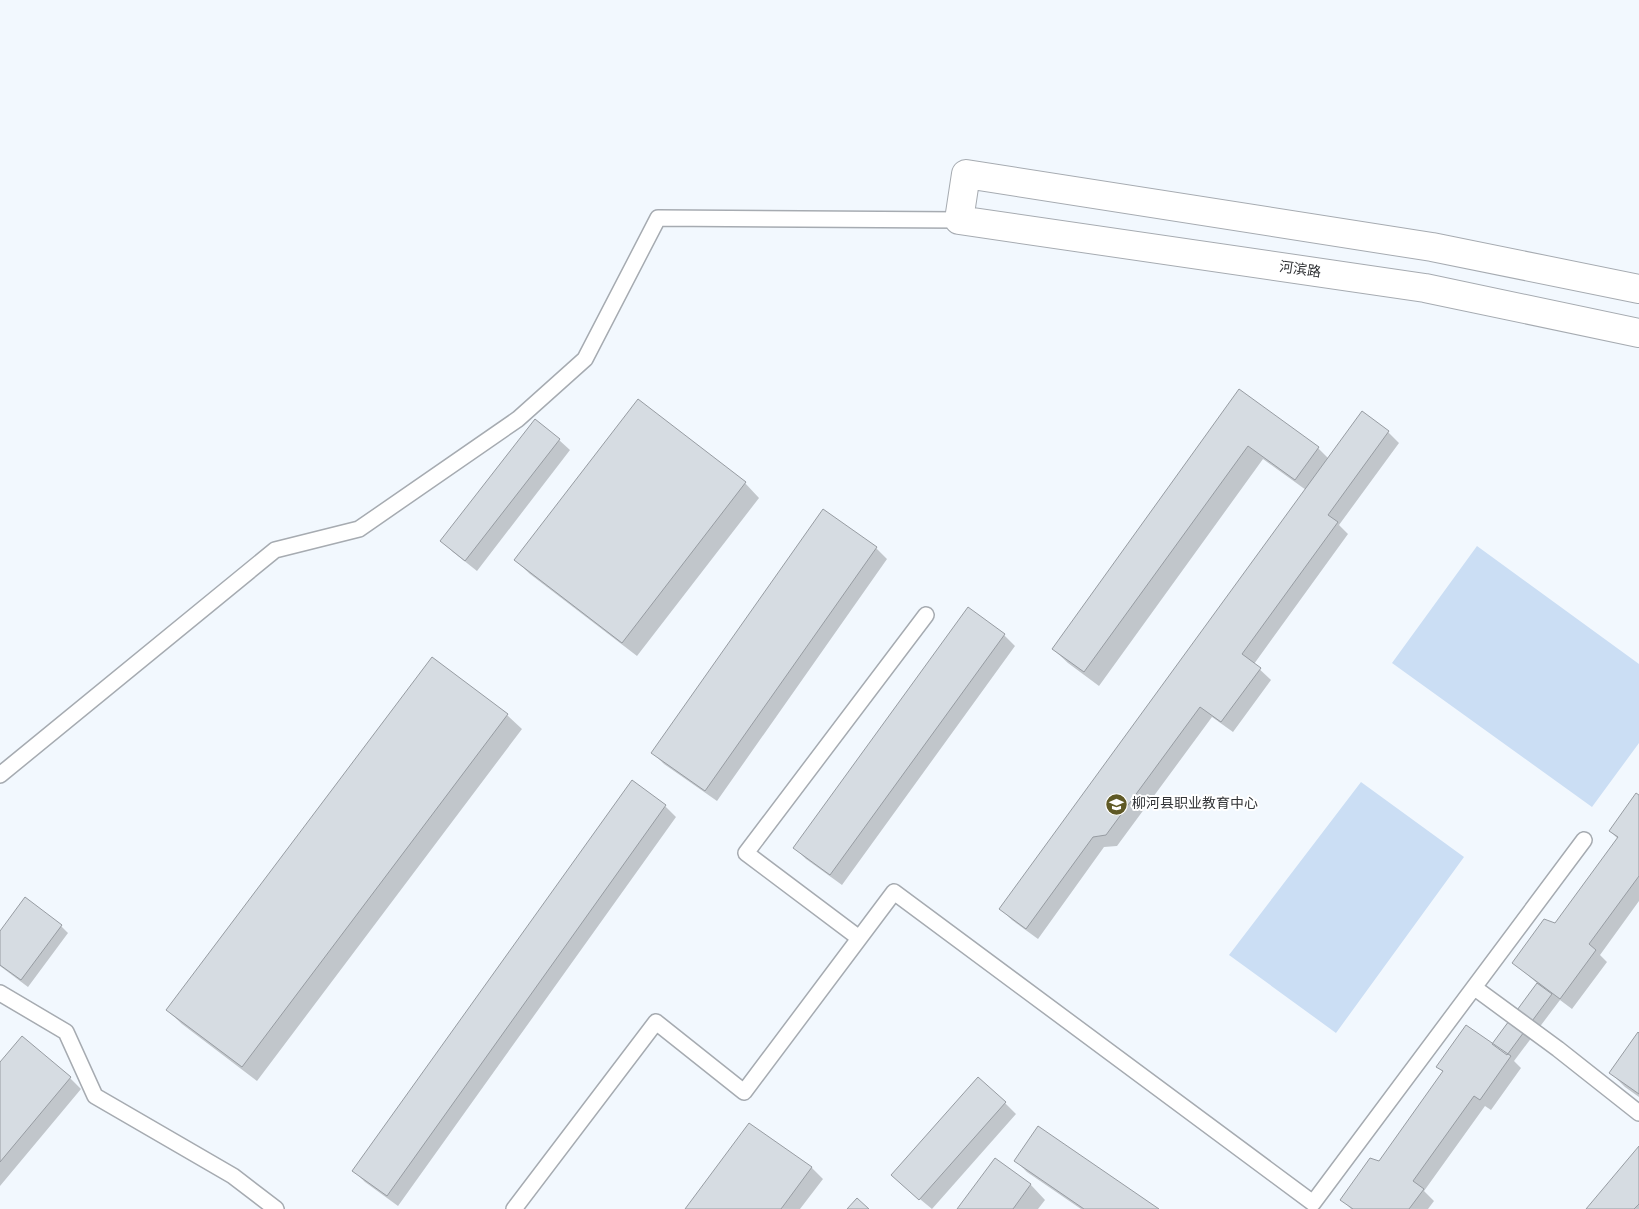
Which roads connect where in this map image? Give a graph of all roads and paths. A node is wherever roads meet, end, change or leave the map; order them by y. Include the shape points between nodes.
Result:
1 (959, 220) junction
2 (1639, 289) edge
3 (1639, 333) edge
4 (926, 615) dead end
5 (0, 775) edge
6 (1584, 840) dead end
7 (859, 938) junction
8 (1479, 991) dead end
9 (0, 993) edge
10 (1639, 1113) edge
11 (276, 1209) edge
12 (514, 1209) edge

1 - 2 street via 966,174 1432,247
1 - 3 street, 河滨路 via 1425,288
1 - 5 lane via 658,218 585,359 518,419 359,529 275,550
4 - 7 lane via 746,853
6 - 7 lane via 1312,1203 894,892
7 - 12 lane via 744,1092 656,1022
8 - 10 lane
9 - 11 lane via 66,1032 95,1096 234,1176

